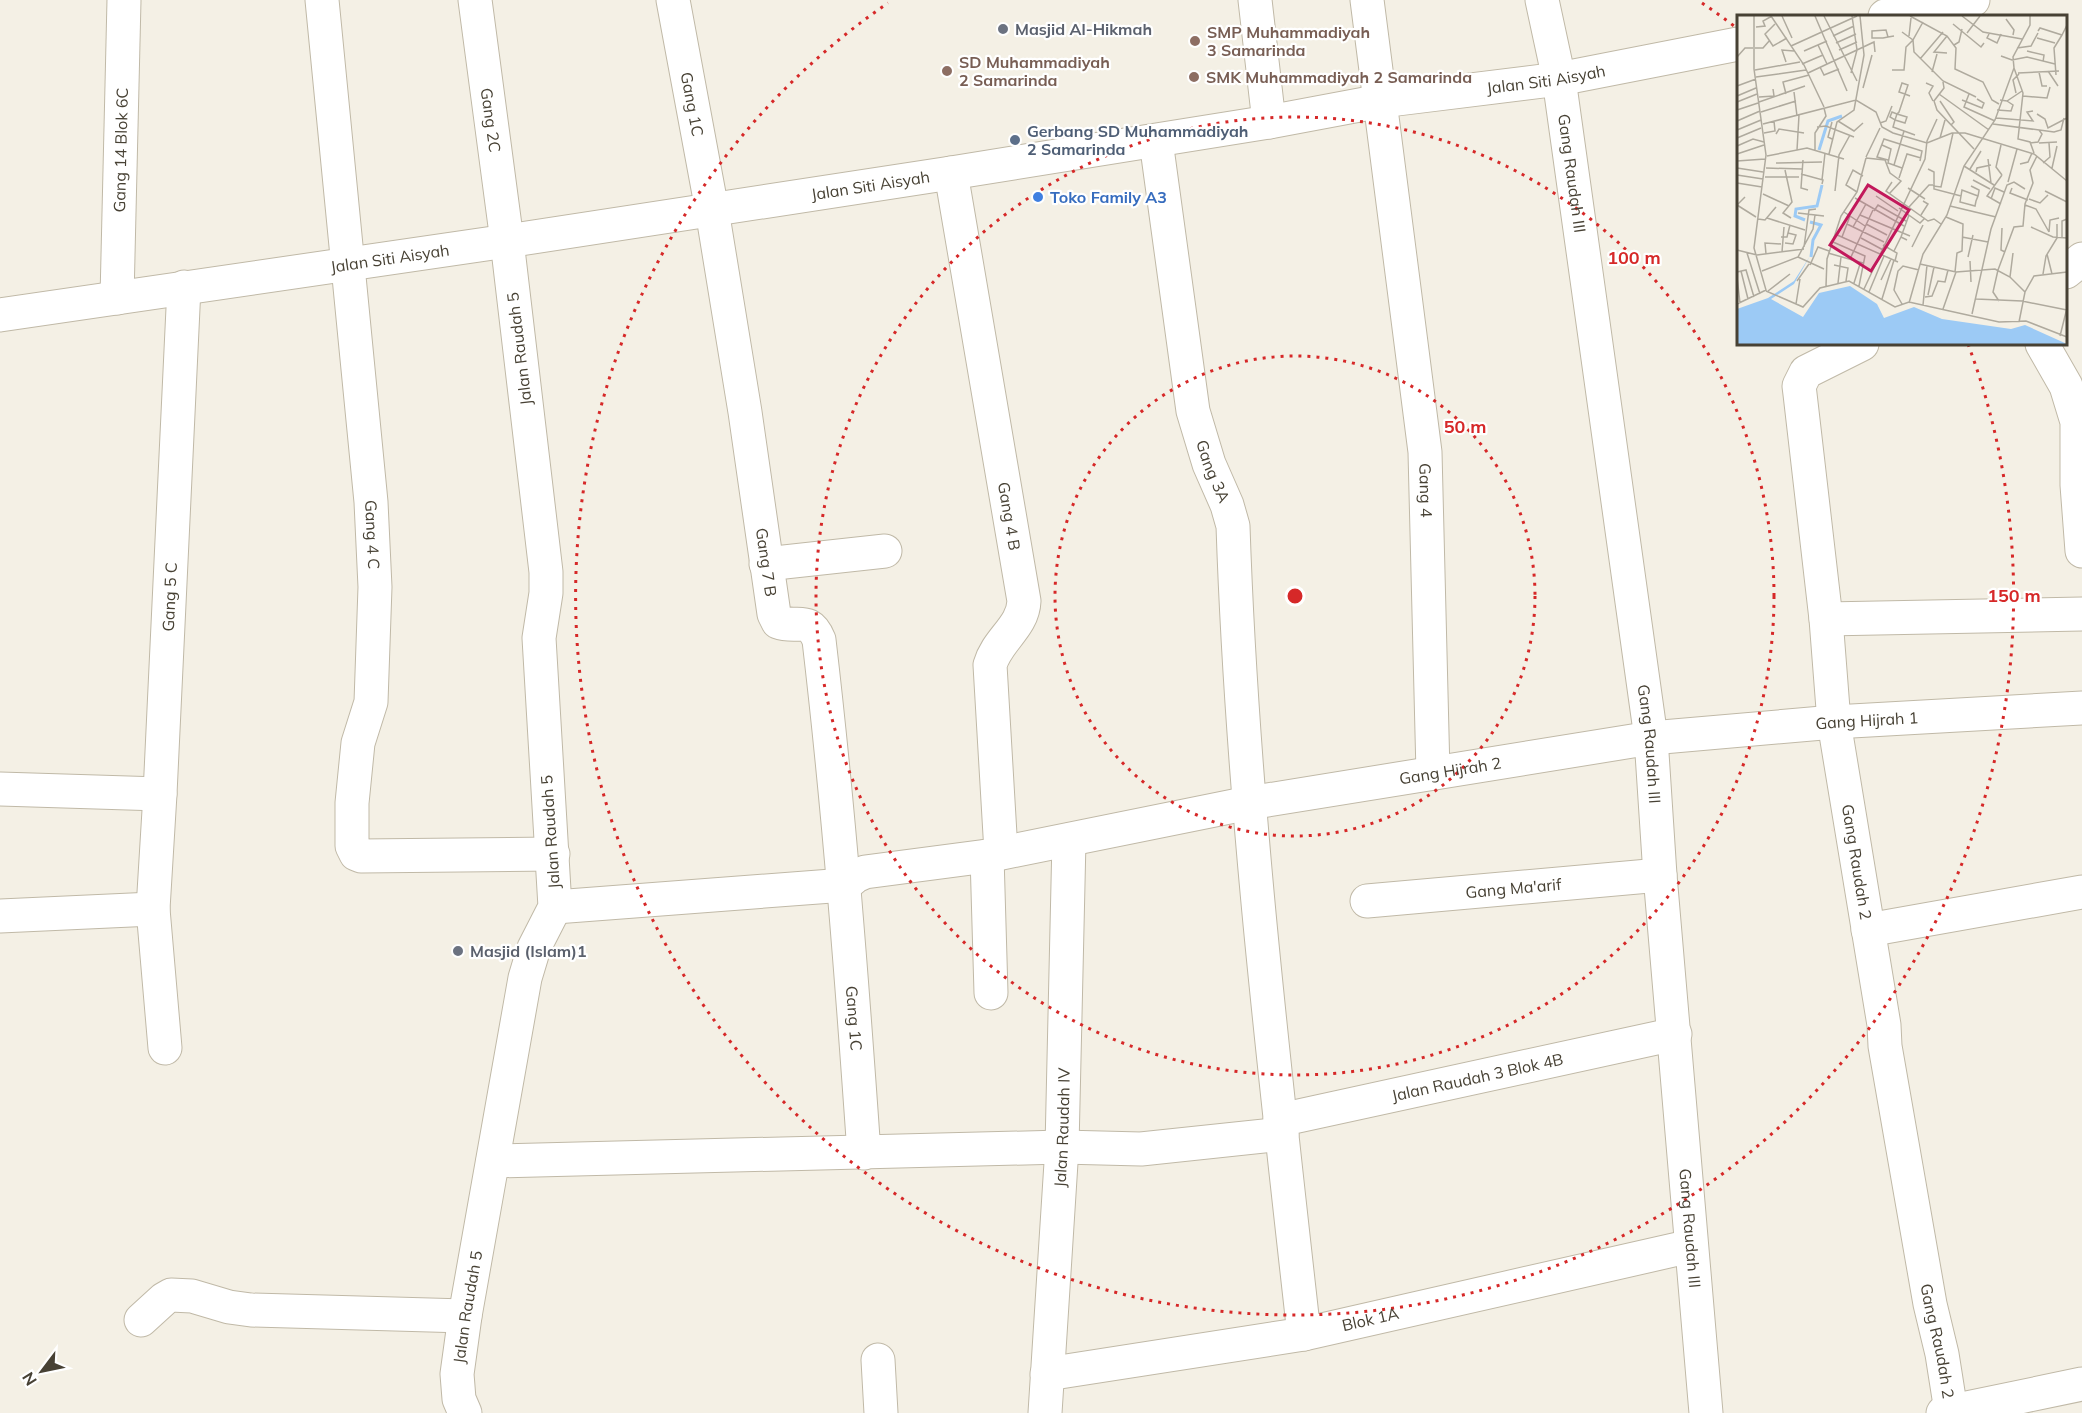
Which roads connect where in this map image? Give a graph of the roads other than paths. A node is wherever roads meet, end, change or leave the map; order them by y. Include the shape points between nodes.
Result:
1 (124, 0) edge
2 (321, 0) edge
3 (475, 0) edge
4 (674, 0) edge
5 (1255, 0) edge
6 (1367, 0) edge
7 (1542, 0) edge
8 (1973, 0) edge
9 (1891, 15) edge
10 (1737, 44) edge
11 (1559, 79) junction
12 (1381, 101) junction
13 (1269, 122) junction
14 (1156, 141) junction
15 (951, 173) junction
16 (712, 210) junction
17 (507, 241) junction
18 (2082, 259) edge
19 (347, 264) junction
20 (2067, 271) edge
21 (184, 287) junction
22 (117, 298) junction
23 (0, 315) edge
24 (1860, 345) edge
25 (2043, 345) edge
26 (2074, 383) edge
27 (2080, 507) edge
28 (885, 551) dead end
29 (2082, 551) edge
30 (766, 564) junction
31 (2082, 614) edge
32 (1826, 619) junction
33 (2082, 708) edge
34 (1834, 722) junction
35 (1651, 738) junction
36 (1433, 773) junction
37 (0, 789) edge
38 (160, 794) junction
39 (1249, 803) junction
40 (1069, 840) junction
41 (553, 854) junction
42 (994, 854) junction
43 (1660, 875) junction
44 (845, 885) junction
45 (2082, 892) edge
46 (1366, 901) dead end
47 (555, 907) junction
48 (153, 909) junction
49 (0, 916) edge
50 (1868, 930) junction
51 (991, 993) dead end
52 (1675, 1035) junction
53 (165, 1048) dead end
54 (1281, 1127) junction
55 (1062, 1147) junction
56 (864, 1153) junction
57 (493, 1161) junction
58 (1691, 1246) junction
59 (465, 1316) junction
60 (141, 1320) dead end
61 (1304, 1334) junction
62 (878, 1360) dead end
63 (1047, 1374) junction
64 (2082, 1384) edge
65 (1947, 1412) edge
66 (465, 1413) edge
67 (881, 1413) edge
68 (1045, 1413) edge
69 (1706, 1413) edge

1 - 22 street, Gang 14 Blok 6C
2 - 19 street, Gang 4 C
3 - 17 street, Gang 2C
4 - 16 street, Gang 1C
5 - 13 street
6 - 12 street, Gang 4
7 - 11 street, Gang Raudah III
8 - 9 street
10 - 11 street, Jalan Siti Aisyah
11 - 12 street, Jalan Siti Aisyah
11 - 35 street, Gang Raudah III
12 - 13 street, Jalan Siti Aisyah
12 - 36 street, Gang 4 via 1427,467
13 - 14 street, Jalan Siti Aisyah
14 - 15 street, Jalan Siti Aisyah
14 - 39 street, Gang 3A via 1193,411 1233,526
15 - 16 street, Jalan Siti Aisyah
15 - 42 street, Gang 4 B via 1024,601 1023,612 995,651 990,665
16 - 17 street, Jalan Siti Aisyah
16 - 30 street, Gang 7 B
17 - 19 street, Jalan Siti Aisyah
17 - 41 street, Jalan Raudah 5 via 546,572 539,638
18 - 20 street
19 - 21 street, Jalan Siti Aisyah
19 - 41 street, Gang 4 C via 371,502 375,587 371,702 358,743 352,846 361,856
21 - 22 street, Jalan Siti Aisyah
21 - 38 street, Gang 5 C
22 - 23 street, Jalan Siti Aisyah
24 - 32 street, Gang Raudah 2 via 1812,368 1799,386
25 - 26 street
26 - 27 street
27 - 29 street
28 - 30 street
30 - 44 street, Gang 7 B via 778,622 809,625 819,640
31 - 32 street
32 - 34 street, Gang Raudah 2
33 - 34 street, Gang Hijrah 1
34 - 35 street, Gang Hijrah 1
34 - 50 street, Gang Raudah 2
35 - 36 street, Gang Hijrah 2
35 - 43 street, Gang Raudah III
36 - 39 street, Gang Hijrah 2
37 - 38 street
38 - 48 street, Gang 5 C
39 - 40 street, Gang Hijrah 2
39 - 54 street, Gang 3A
40 - 42 street, Gang Hijrah 2
40 - 55 street, Jalan Raudah IV
41 - 47 street, Jalan Raudah 5
42 - 44 street, Gang Hijrah 2 via 865,872
42 - 51 street, Gang 4 B
43 - 46 street, Gang Ma'arif
43 - 52 street, Gang Raudah III
44 - 47 street
44 - 56 street, Gang 1C
45 - 50 street
47 - 57 street, Jalan Raudah 5 via 534,948 525,978
48 - 49 street
48 - 53 street, Gang 5 C
50 - 65 street, Gang Raudah 2 via 1930,1304 1942,1354
52 - 54 street, Jalan Raudah 3 Blok 4B
52 - 58 street, Gang Raudah III
54 - 55 street, Jalan Raudah 3 Blok 4B via 1141,1149
54 - 61 street, Gang 3A
55 - 56 street, Jalan Raudah 3 Blok 4B
55 - 63 street, Jalan Raudah IV
56 - 57 street, Jalan Raudah 3 Blok 4B
57 - 59 street, Jalan Raudah 5
58 - 61 street, Blok 1A
58 - 69 street, Gang Raudah III
59 - 60 street via 251,1310 179,1295 164,1299
59 - 66 street, Jalan Raudah 5 via 457,1374 459,1399
61 - 63 street, Blok 1A
62 - 67 street
63 - 68 street, Jalan Raudah IV
64 - 65 street

